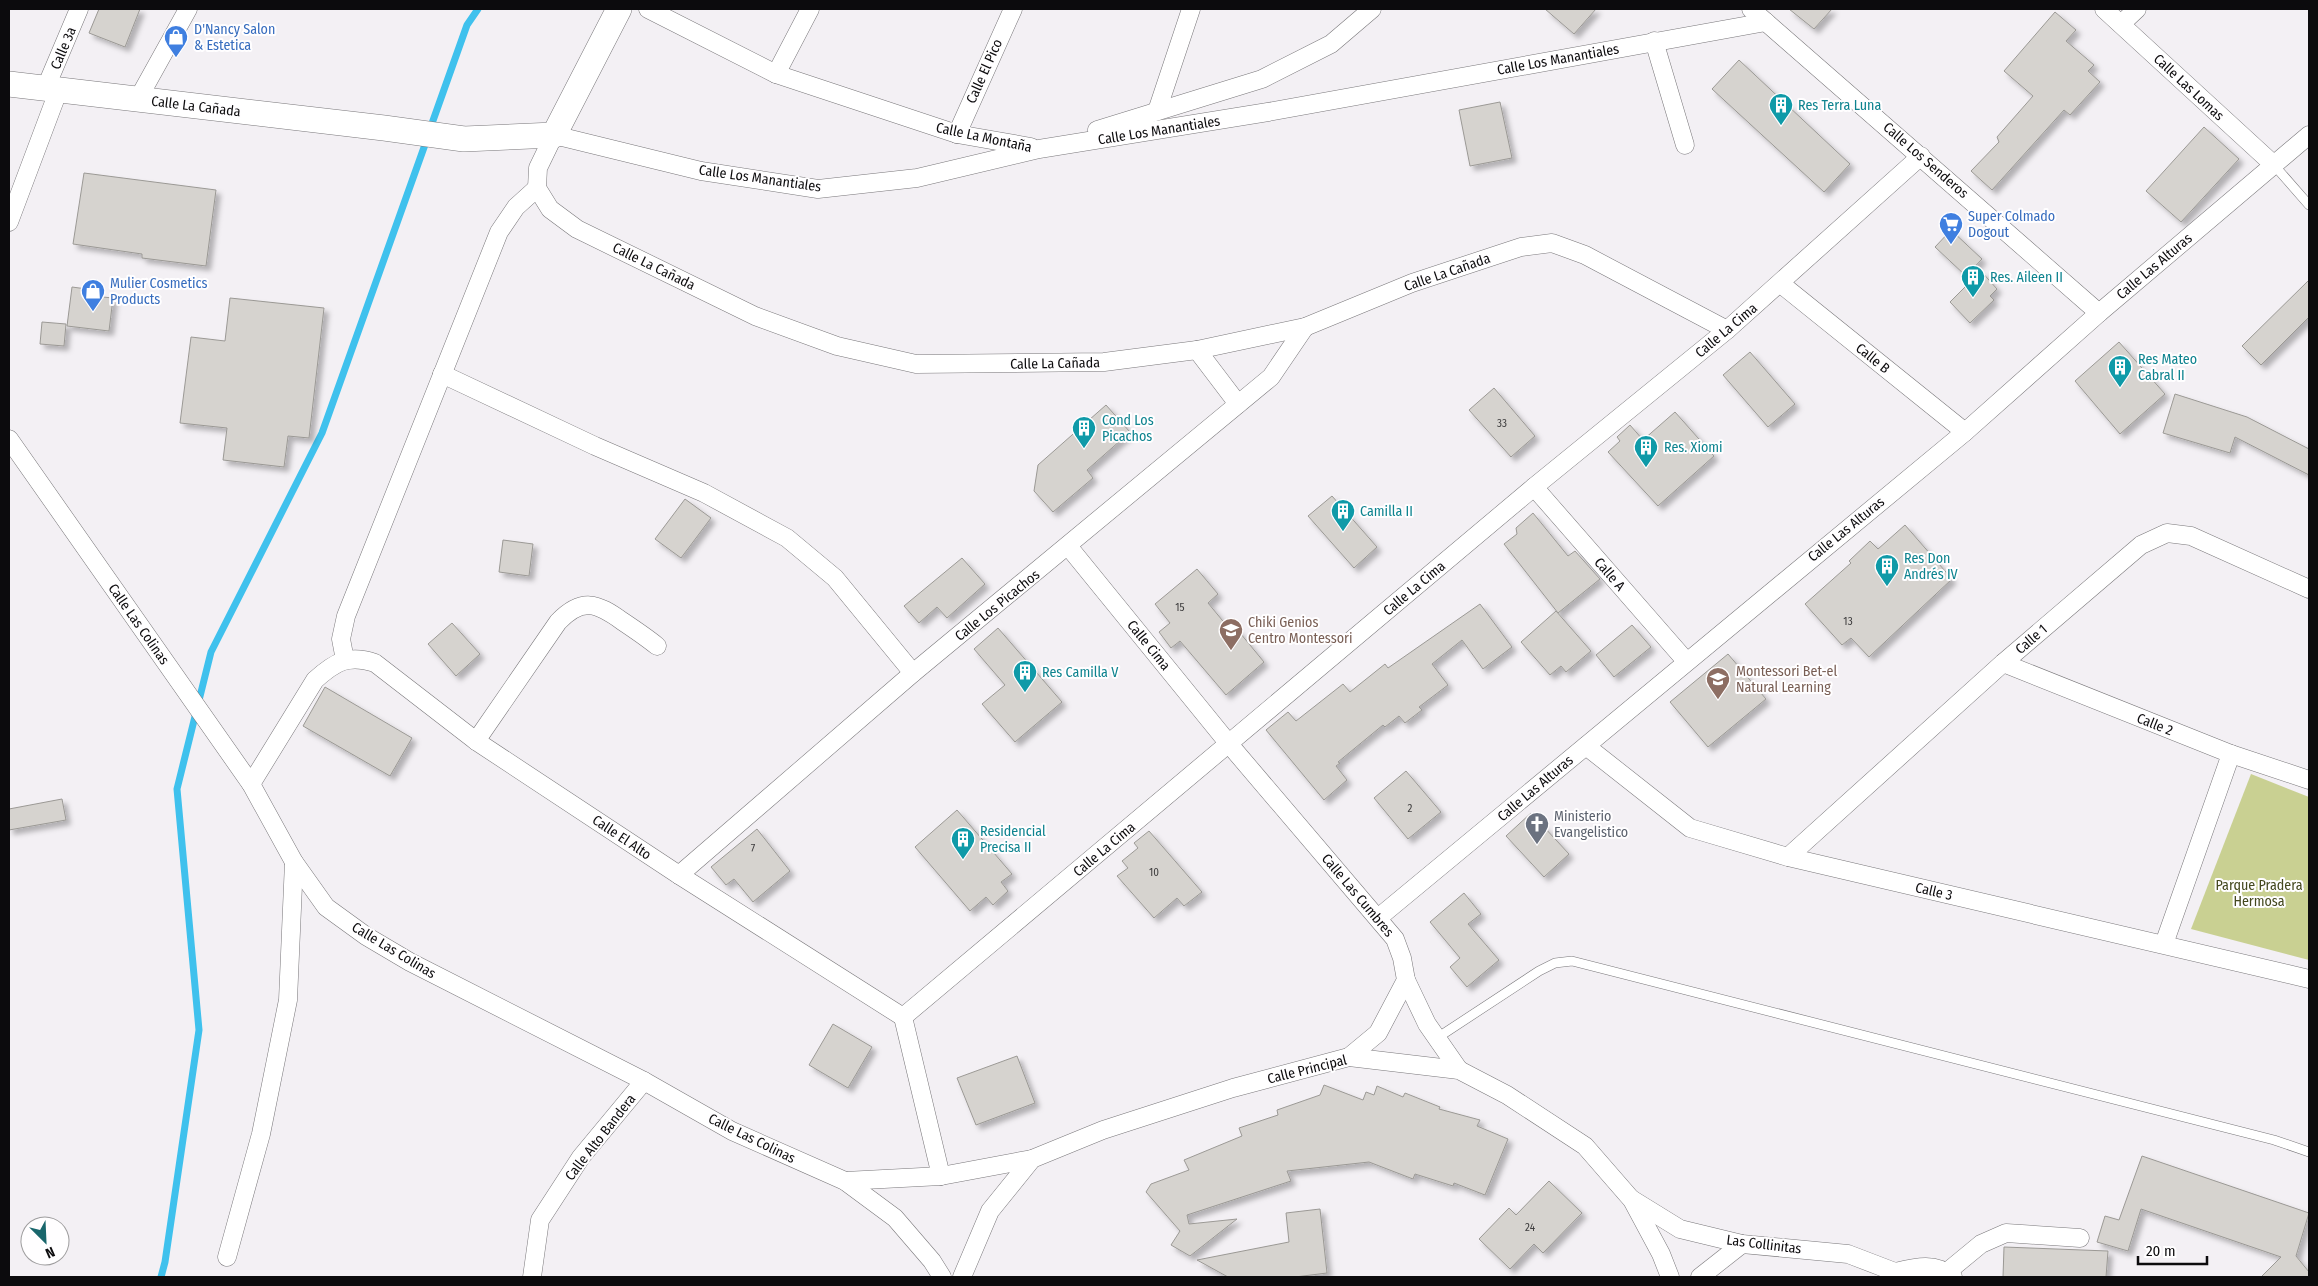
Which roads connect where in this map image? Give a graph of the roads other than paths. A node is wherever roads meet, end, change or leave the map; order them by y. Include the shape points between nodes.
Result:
1 (79, 9) edge
2 (188, 9) edge
3 (619, 9) edge
4 (648, 9) edge
5 (810, 9) edge
6 (1013, 9) edge
7 (1191, 9) edge
8 (1372, 9) edge
9 (1751, 9) edge
10 (2104, 9) edge
11 (2137, 9) edge
12 (1766, 22) junction
13 (2121, 24) junction
14 (1654, 41) junction
15 (776, 74) junction
16 (9, 84) edge
17 (52, 88) junction
18 (138, 99) junction
19 (1157, 111) junction
20 (957, 134) junction
21 (554, 135) junction
22 (2309, 135) edge
23 (1685, 145) dead end
24 (1040, 149) junction
25 (1921, 156) junction
26 (2274, 165) junction
27 (537, 188) junction
28 (2309, 205) edge
29 (9, 222) edge
30 (1780, 284) junction
31 (2099, 313) junction
32 (1304, 327) junction
33 (1727, 330) junction
34 (1197, 350) junction
35 (442, 374) junction
36 (1238, 404) junction
37 (1965, 432) junction
38 (9, 439) edge
39 (1534, 487) junction
40 (1068, 546) junction
41 (2309, 589) edge
42 (657, 646) dead end
43 (346, 660) junction
44 (1686, 661) junction
45 (2003, 664) junction
46 (913, 673) junction
47 (476, 741) junction
48 (1229, 744) junction
49 (1586, 746) junction
50 (2231, 754) junction
51 (2309, 780) edge
52 (250, 784) junction
53 (1788, 857) junction
54 (294, 862) junction
55 (679, 875) junction
56 (1378, 918) junction
57 (2164, 944) junction
58 (2309, 978) edge
59 (1406, 980) junction
60 (903, 1017) junction
61 (1437, 1038) junction
62 (1349, 1057) junction
63 (1459, 1070) junction
64 (644, 1081) junction
65 (2309, 1152) edge
66 (1032, 1160) junction
67 (941, 1176) junction
68 (845, 1181) junction
69 (1632, 1200) junction
70 (2080, 1238) dead end
71 (1742, 1244) junction
72 (227, 1257) dead end
73 (1897, 1274) edge
74 (1950, 1275) edge
75 (532, 1277) edge
76 (942, 1277) edge
77 (962, 1277) edge
78 (1670, 1277) edge
79 (1700, 1277) edge

1 - 17 street, Calle 3a
2 - 18 street
3 - 21 main road
4 - 15 street, Calle La Montaña
5 - 15 street
6 - 20 street, Calle El Pico
7 - 19 street
8 - 19 street, Calle La Montaña via 1331,44 1262,78
9 - 12 street, Calle Los Senderos
10 - 13 street, Calle Las Lomas
11 - 13 street
12 - 14 street, Calle Los Manantiales
12 - 25 street, Calle Los Senderos
13 - 26 street, Calle Las Lomas
14 - 23 street
14 - 24 street, Calle Los Manantiales via 1268,112
15 - 20 street, Calle La Montaña
16 - 17 main road, Calle La Cañada
17 - 18 main road, Calle La Cañada
17 - 29 street, Calle 3a
18 - 21 main road, Calle La Cañada via 464,139
19 - 24 street, Calle La Montaña
20 - 24 street, Calle La Montaña
21 - 24 street, Calle Los Manantiales via 701,171 818,189 917,178
21 - 27 street via 538,168
22 - 26 street, Calle Las Alturas
25 - 30 street, Calle La Cima
25 - 31 street, Calle Los Senderos
26 - 28 lane
26 - 31 street, Calle Las Alturas
27 - 34 street, Calle La Cañada via 550,209 577,229 755,316 837,346 916,364 1104,362
27 - 35 street via 516,207 499,232
30 - 33 street, Calle La Cima
30 - 37 street, Calle B
31 - 37 street, Calle Las Alturas
32 - 33 street, Calle La Cañada via 1421,280 1521,246 1552,243 1585,255
32 - 34 street, Calle La Cañada
32 - 36 street, Calle Los Picachos via 1271,376
33 - 39 street, Calle La Cima
34 - 36 street
35 - 43 street via 346,616 341,639
35 - 46 street via 704,494 787,538 835,578
36 - 40 street, Calle Los Picachos
37 - 44 street, Calle Las Alturas
38 - 52 street, Calle Las Colinas
39 - 44 street, Calle A
39 - 48 street, Calle La Cima
40 - 46 street, Calle Los Picachos
40 - 48 street, Calle Cima
41 - 45 street, Calle 1 via 2191,536 2167,533 2141,545
42 - 47 street via 604,609 593,605 581,606 568,612
43 - 47 street, Calle El Alto via 361,659 375,664
43 - 52 street via 329,667 315,680
44 - 49 street, Calle Las Alturas
45 - 50 street, Calle 2
45 - 53 street, Calle 1
46 - 55 street, Calle Los Picachos
47 - 55 street, Calle El Alto
48 - 56 street, Calle Las Cumbres
48 - 60 street, Calle La Cima
49 - 53 street, Calle 3 via 1690,828
49 - 56 street, Calle Las Alturas
50 - 51 street, Calle 2
50 - 57 street
52 - 54 street, Calle Las Colinas
53 - 57 street, Calle 3
54 - 64 street, Calle Las Colinas via 326,907 366,936 410,962
54 - 72 street via 288,1000 261,1134
55 - 60 street, Calle El Alto
56 - 59 street, Calle Las Cumbres via 1395,939
57 - 58 street, Calle 3
59 - 61 street, Calle Las Cumbres
59 - 62 street via 1378,1033
60 - 67 street
61 - 63 street, Calle Las Cumbres
61 - 65 lane via 1539,971 1555,963 1572,961 2274,1140
62 - 63 street, Calle Principal
62 - 66 street, Calle Principal via 1223,1091 1103,1130
63 - 69 street, Calle Principal via 1507,1094 1585,1146
64 - 68 street, Calle Las Colinas via 732,1131
64 - 75 street, Calle Alto Bandera via 581,1157 540,1220
66 - 67 street
66 - 77 street, Calle Principal via 990,1211
67 - 68 street
68 - 76 street, Calle Las Colinas via 895,1218 932,1260
69 - 71 street, Las Collinitas via 1680,1229
69 - 78 street, Calle Principal
70 - 74 street via 2006,1232 1981,1244
71 - 73 street, Las Collinitas via 1848,1254
71 - 79 street
73 - 74 street via 1926,1265

